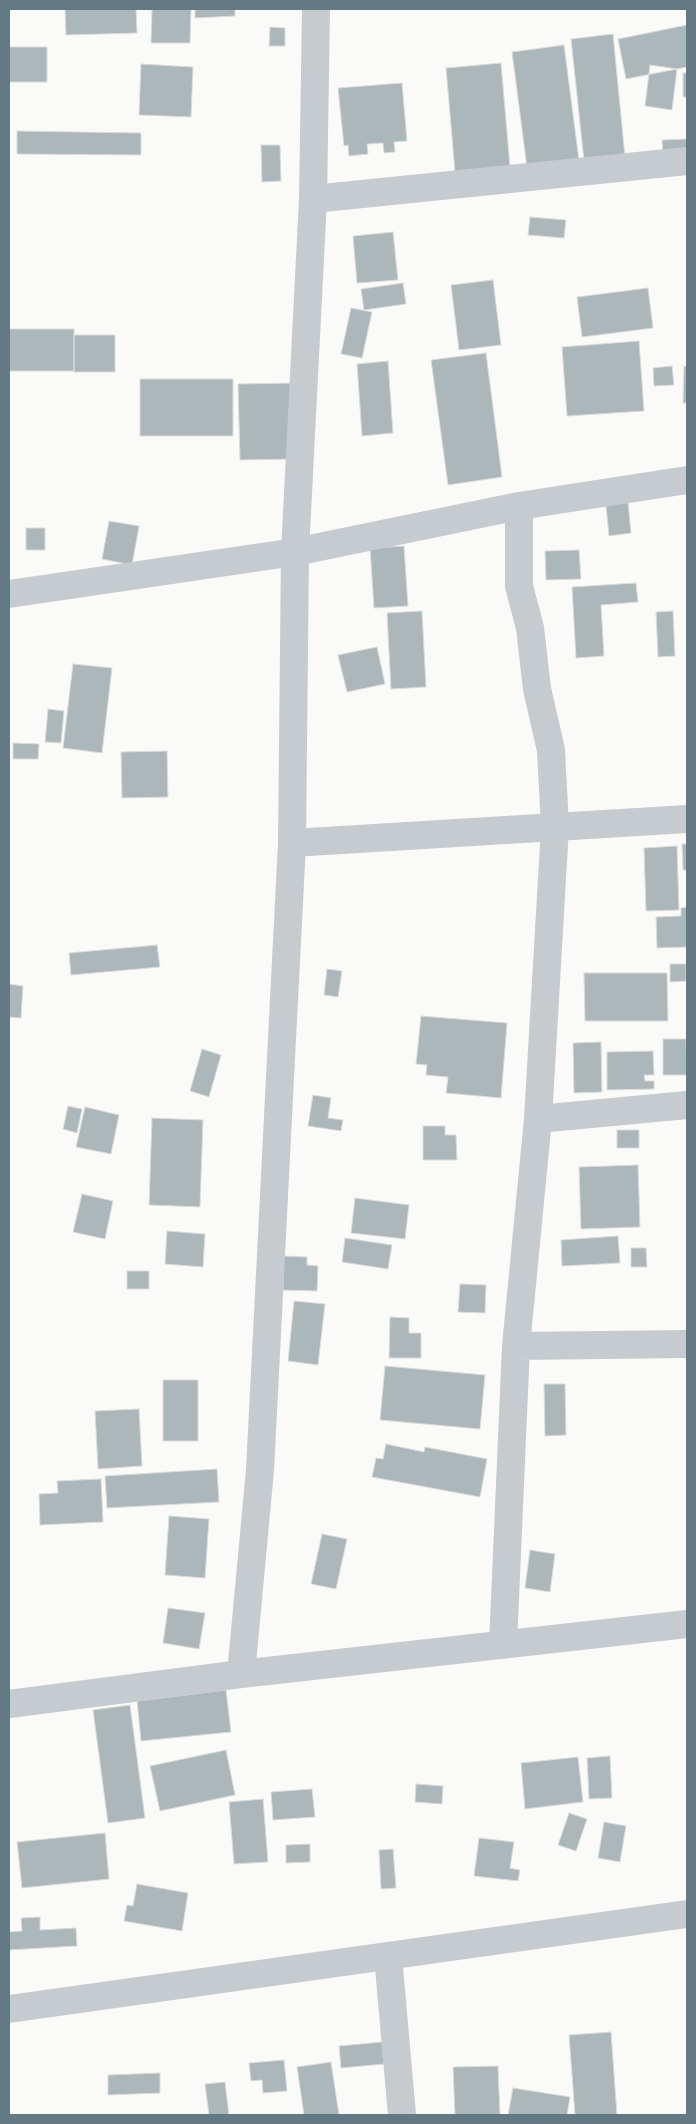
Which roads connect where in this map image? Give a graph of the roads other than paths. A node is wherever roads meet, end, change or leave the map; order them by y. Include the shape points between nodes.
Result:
1 (316, 9) edge
2 (687, 161) edge
3 (313, 199) junction
4 (687, 480) edge
5 (519, 506) junction
6 (295, 552) junction
7 (9, 594) edge
8 (687, 819) edge
9 (555, 827) junction
10 (292, 843) junction
11 (687, 1104) edge
12 (538, 1119) junction
13 (687, 1344) edge
14 (516, 1346) junction
15 (687, 1624) edge
16 (503, 1645) junction
17 (241, 1674) junction
18 (9, 1704) edge
19 (687, 1914) edge
20 (388, 1956) junction
21 (9, 2009) edge
22 (402, 2115) edge

1 - 3 street
2 - 3 street
3 - 6 street
4 - 5 street
5 - 6 street
5 - 9 street via 519,586 530,628 537,689 551,750
6 - 7 street
6 - 10 street
8 - 9 street
9 - 10 street
9 - 12 street
10 - 17 street via 260,1470
11 - 12 street
12 - 14 street
13 - 14 street
14 - 16 street
15 - 16 street
16 - 17 street
17 - 18 street
19 - 20 street
20 - 21 street
20 - 22 street

